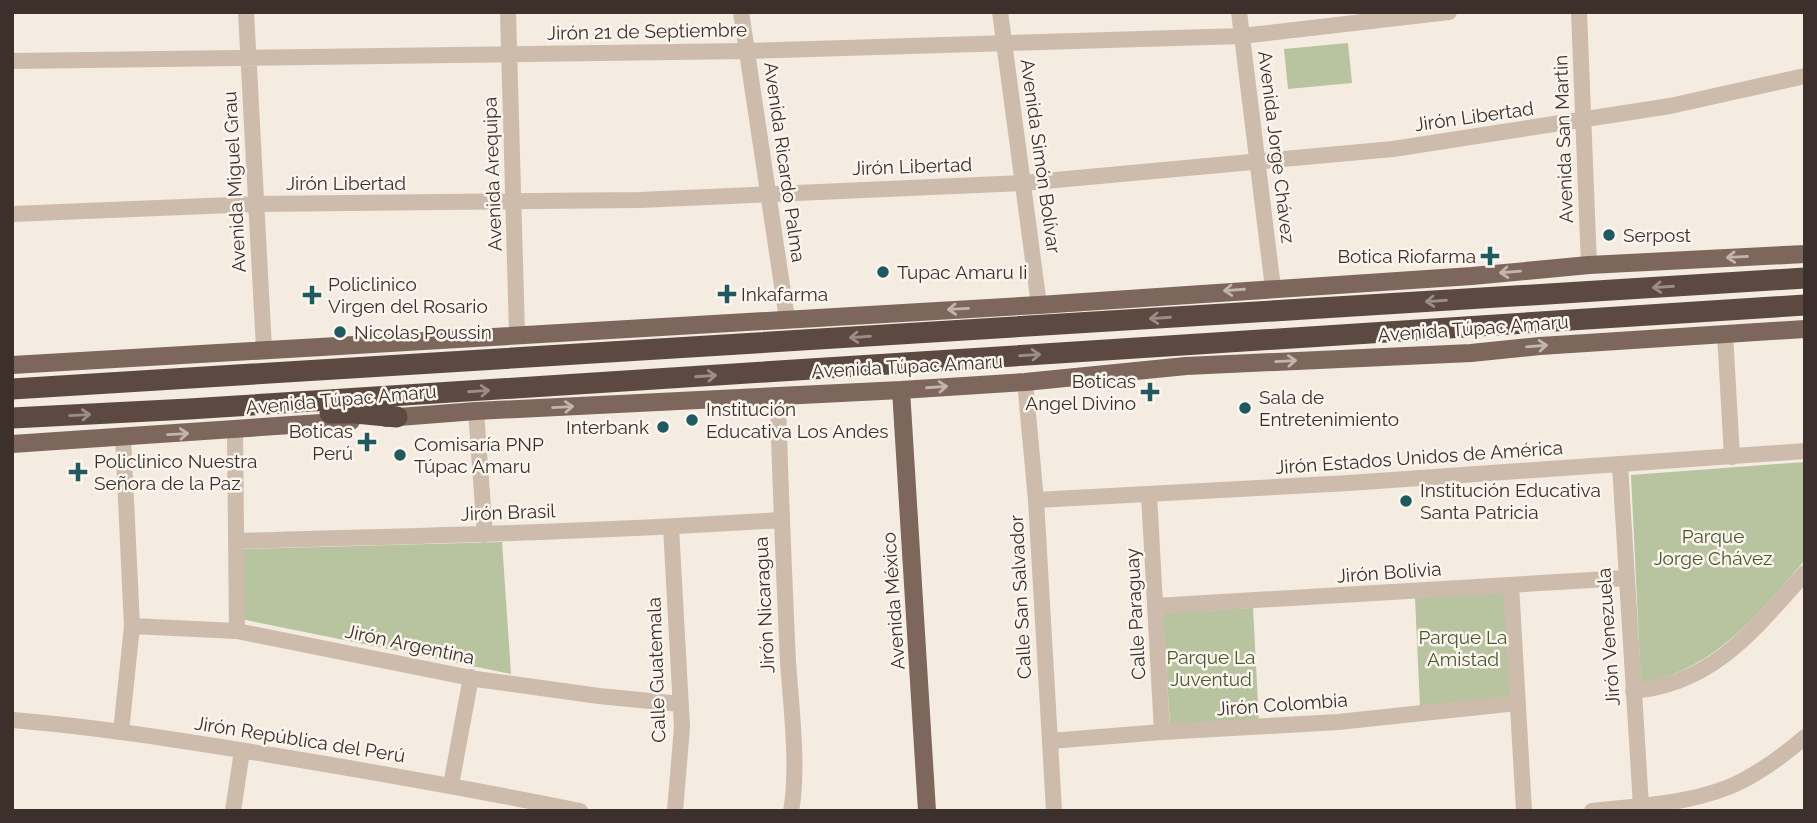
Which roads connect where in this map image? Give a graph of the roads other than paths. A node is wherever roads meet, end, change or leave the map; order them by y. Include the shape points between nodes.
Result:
1 (246, 12) edge
2 (508, 12) edge
3 (741, 12) edge
4 (1000, 12) edge
5 (1239, 12) edge
6 (1449, 12) edge
7 (1579, 12) edge
8 (1242, 36) junction
9 (1005, 43) junction
10 (747, 51) junction
11 (510, 55) junction
12 (248, 57) junction
13 (12, 61) edge
14 (1805, 76) edge
15 (1584, 121) junction
16 (1257, 161) junction
17 (1024, 183) junction
18 (768, 193) junction
19 (514, 203) junction
20 (257, 204) junction
21 (12, 214) edge
22 (1805, 254) edge
23 (1589, 265) junction
24 (1805, 278) edge
25 (1273, 288) junction
26 (1040, 304) junction
27 (1805, 305) edge
28 (787, 318) junction
29 (1805, 329) edge
30 (517, 334) junction
31 (1725, 334) junction
32 (264, 349) junction
33 (12, 365) edge
34 (1025, 382) junction
35 (12, 389) edge
36 (901, 390) junction
37 (778, 396) junction
38 (190, 409) junction
39 (476, 411) junction
40 (397, 417) junction
41 (12, 418) edge
42 (234, 431) junction
43 (123, 437) junction
44 (12, 444) edge
45 (1805, 451) edge
46 (1732, 457) junction
47 (1620, 465) junction
48 (1149, 494) junction
49 (1036, 500) junction
50 (781, 520) junction
51 (671, 527) junction
52 (485, 534) junction
53 (237, 541) junction
54 (1805, 573) edge
55 (1625, 578) junction
56 (1511, 585) junction
57 (1155, 606) junction
58 (132, 626) junction
59 (237, 631) junction
60 (471, 677) junction
61 (1633, 691) junction
62 (1517, 703) junction
63 (681, 704) junction
64 (12, 720) edge
65 (121, 732) junction
66 (1162, 732) junction
67 (1805, 737) edge
68 (1050, 741) junction
69 (242, 751) junction
70 (451, 785) junction
71 (1641, 806) junction
72 (233, 811) edge
73 (580, 811) edge
74 (675, 811) edge
75 (791, 811) edge
76 (927, 811) edge
77 (1054, 811) edge
78 (1524, 811) edge
79 (1592, 811) edge

1 - 12 street, Avenida Miguel Grau
2 - 11 street, Avenida Arequipa
3 - 10 street, Avenida Ricardo Palma
4 - 9 street, Avenida Simón Bolívar
5 - 8 street, Avenida Jorge Chávez
6 - 8 street, Jirón 21 de Septiembre
7 - 15 street, Avenida San Martin
8 - 9 street, Jirón 21 de Septiembre
8 - 16 street, Avenida Jorge Chávez
9 - 10 street, Jirón 21 de Septiembre
9 - 17 street, Avenida Simón Bolívar
10 - 11 street, Jirón 21 de Septiembre
10 - 18 street, Avenida Ricardo Palma
11 - 12 street, Jirón 21 de Septiembre
11 - 19 street, Avenida Arequipa
12 - 13 street, Jirón 21 de Septiembre
12 - 20 street, Avenida Miguel Grau
14 - 15 street, Jirón Libertad
15 - 16 street, Jirón Libertad via 1393,149
15 - 23 street, Avenida San Martin
16 - 17 street, Jirón Libertad
16 - 25 street, Avenida Jorge Chávez
17 - 18 street, Jirón Libertad
17 - 26 street, Avenida Simón Bolívar
18 - 19 street, Jirón Libertad
18 - 28 street, Avenida Ricardo Palma
19 - 20 street, Jirón Libertad
19 - 30 street, Avenida Arequipa
20 - 21 street, Jirón Libertad
20 - 32 street, Avenida Miguel Grau
22 -> 23 main road
23 -> 25 main road
24 -> 35 highway, Avenida Túpac Amaru
25 -> 26 main road
26 -> 28 main road
38 -> 27 highway, Avenida Túpac Amaru
28 - 30 main road
29 - 31 main road, Avenida Túpac Amaru
30 - 32 main road
34 -> 31 main road, Avenida Túpac Amaru via 1185,366 1471,353
31 - 46 street
32 - 33 main road
36 -> 34 main road, Avenida Túpac Amaru
34 - 49 street, Calle San Salvador
36 - 37 main road, Avenida Túpac Amaru
36 - 76 main road, Avenida México
39 -> 37 main road, Avenida Túpac Amaru
37 - 50 street, Jirón Nicaragua
38 - 40 highway via 204,416 355,413
41 -> 38 highway, Avenida Túpac Amaru
39 - 40 main road, Avenida Túpac Amaru
39 - 52 street
40 - 42 main road, Avenida Túpac Amaru
43 -> 42 main road, Avenida Túpac Amaru
42 - 53 street
43 - 44 main road, Avenida Túpac Amaru
43 - 58 street
45 - 46 street, Jirón Estados Unidos de América
46 - 47 street, Jirón Estados Unidos de América
47 - 48 street, Jirón Estados Unidos de América
47 - 55 street, Jirón Venezuela
48 - 49 street, Jirón Estados Unidos de América
48 - 57 street, Calle Paraguay
49 - 68 street, Calle San Salvador
50 - 51 street, Jirón Brasil
50 - 75 street, Jirón Nicaragua via 793,740
51 - 52 street, Jirón Brasil
51 - 63 street, Calle Guatemala
52 - 53 street, Jirón Brasil
53 - 59 street
54 - 61 street via 1744,640 1715,664 1657,689
55 - 56 street, Jirón Bolivia
55 - 61 street, Jirón Venezuela
56 - 57 street, Jirón Bolivia
56 - 62 street
57 - 66 street, Calle Paraguay
58 - 59 street, Jirón Argentina
58 - 65 street
59 - 60 street, Jirón Argentina
60 - 63 street, Jirón Argentina
60 - 70 street
61 - 71 street, Jirón Venezuela
62 - 66 street, Jirón Colombia via 1338,722
62 - 78 street
63 - 74 street, Calle Guatemala
64 - 65 street, Jirón República del Perú
65 - 69 street, Jirón República del Perú
66 - 68 street, Jirón Colombia
67 - 71 street via 1741,782 1673,802
68 - 77 street, Calle San Salvador
69 - 70 street, Jirón República del Perú
69 - 72 street
70 - 73 street, Jirón República del Perú
71 - 79 street

